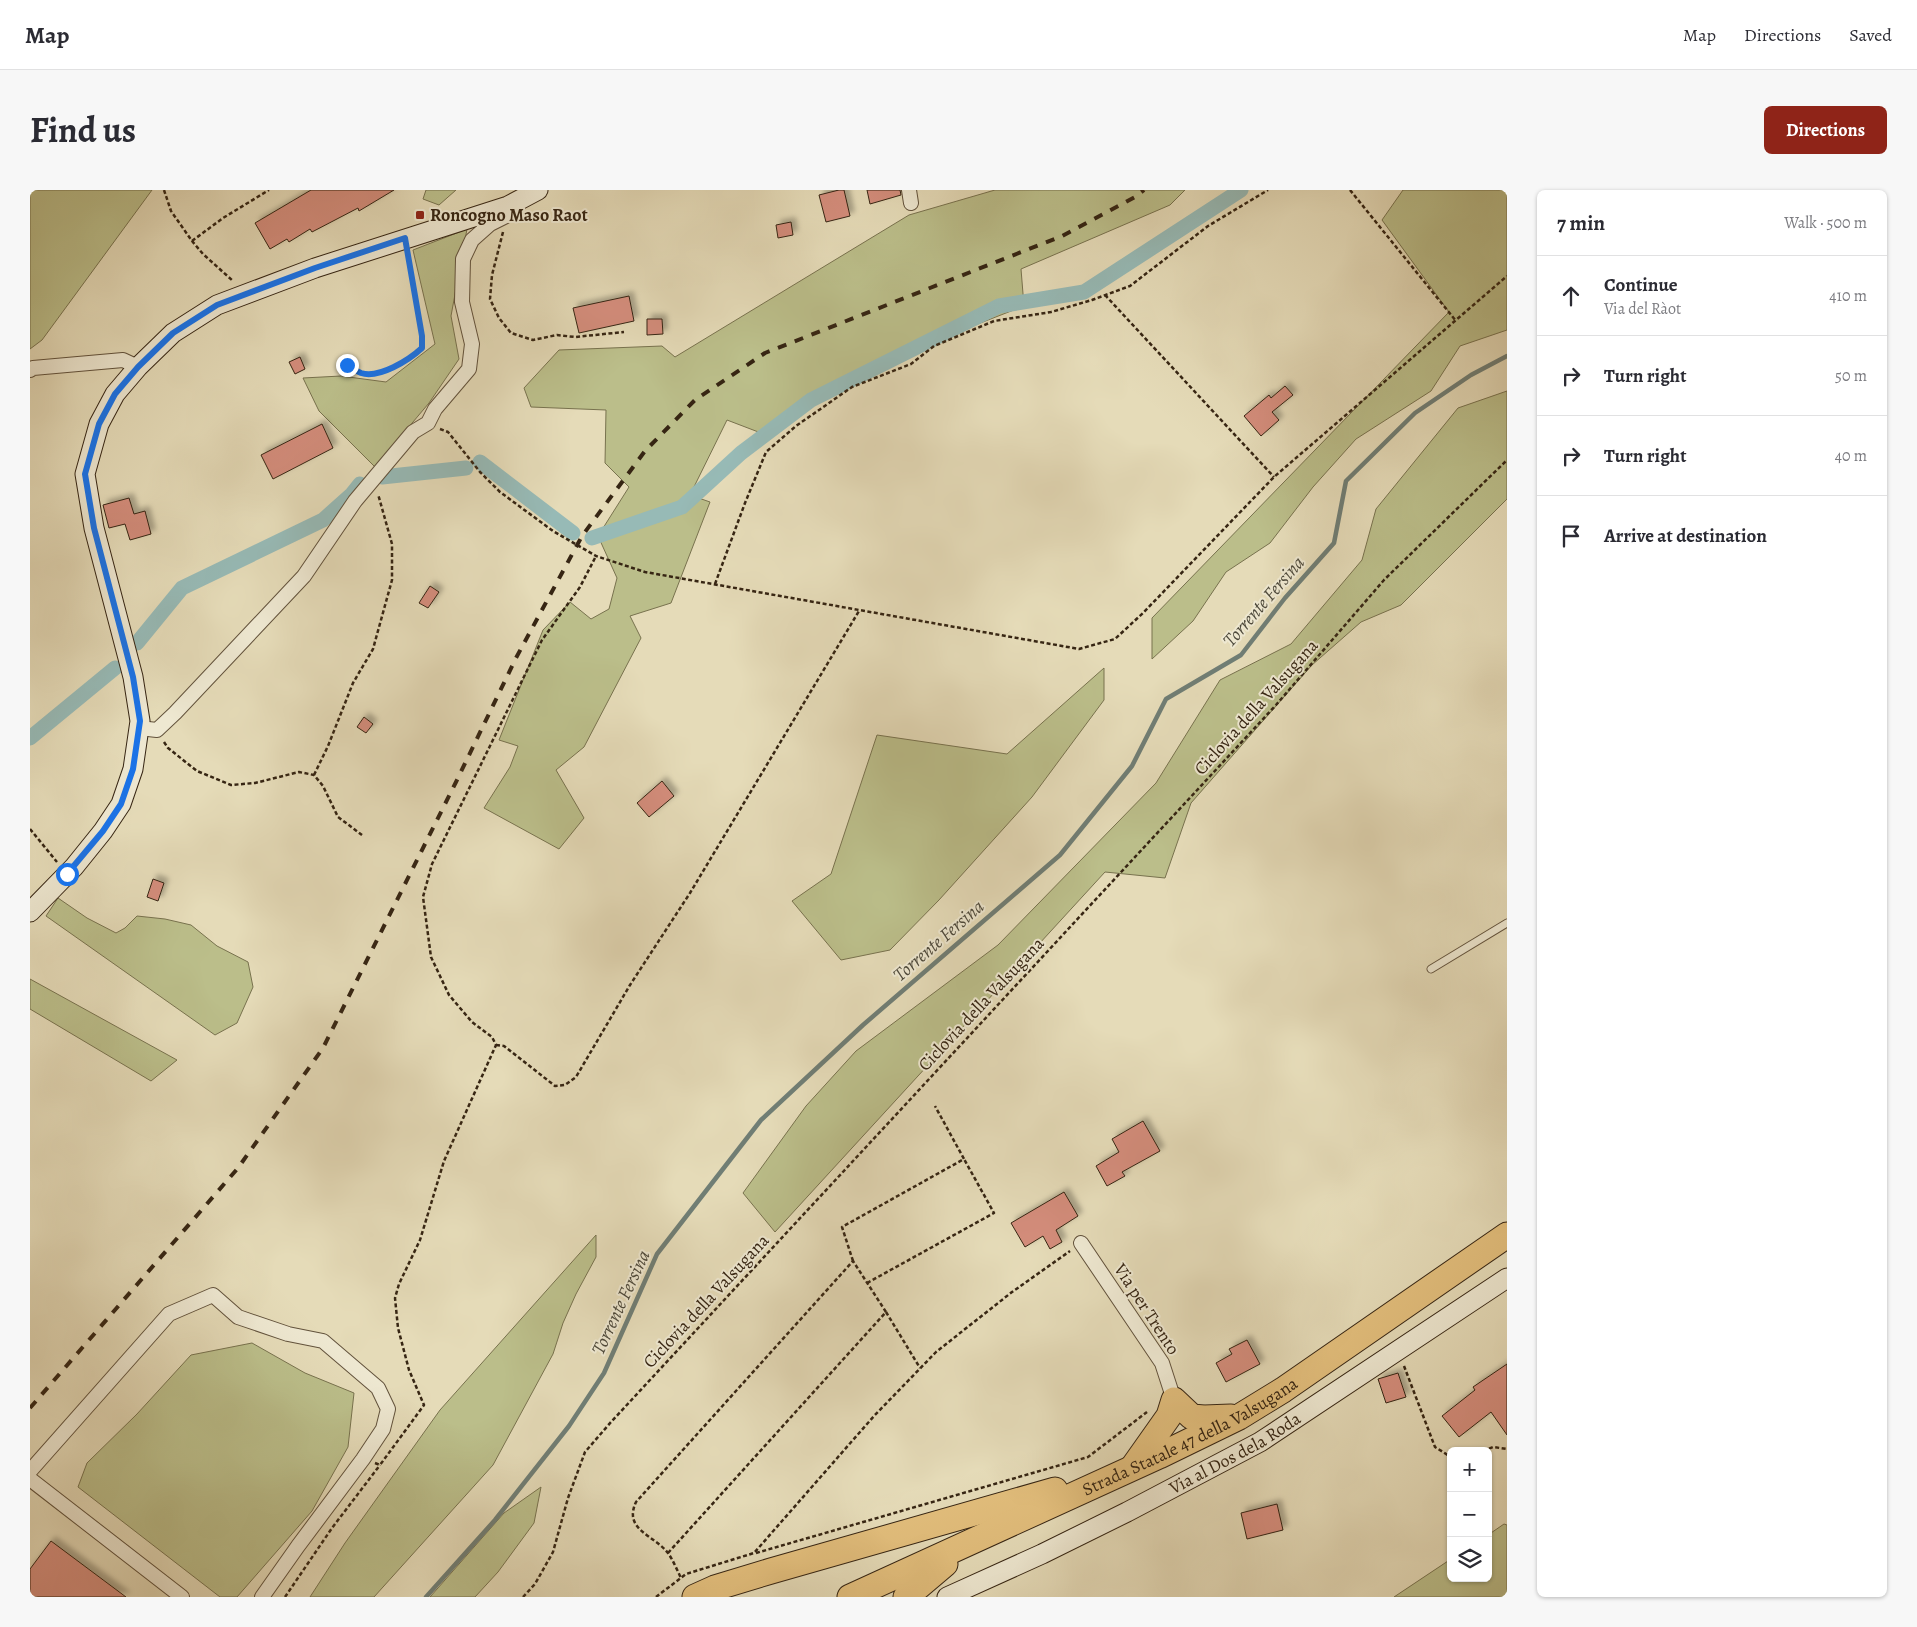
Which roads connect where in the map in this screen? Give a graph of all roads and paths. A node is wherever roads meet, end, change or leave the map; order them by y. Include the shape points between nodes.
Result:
1 (164, 190) edge
2 (269, 190) edge
3 (538, 190) edge
4 (1268, 190) edge
5 (1350, 190) edge
6 (506, 216) joint
7 (405, 238) junction
8 (192, 240) junction
9 (1507, 276) edge
10 (247, 294) junction
11 (1105, 295) junction
12 (1456, 321) junction
13 (624, 332) dead end
14 (347, 365) dead end
15 (138, 367) junction
16 (30, 370) edge
17 (428, 423) junction
18 (1507, 460) edge
19 (1274, 477) junction
20 (371, 482) junction
21 (596, 556) junction
22 (715, 584) junction
23 (859, 611) junction
24 (148, 729) junction
25 (314, 775) junction
26 (30, 829) edge
27 (362, 835) dead end
28 (67, 874) junction
29 (30, 912) edge
30 (1507, 923) edge
31 (1431, 969) dead end
32 (496, 1045) junction
33 (935, 1106) dead end
34 (964, 1159) junction
35 (1507, 1235) edge
36 (1081, 1243) joint
37 (1507, 1248) edge
38 (853, 1261) junction
39 (1507, 1278) edge
40 (868, 1283) junction
41 (886, 1312) junction
42 (1398, 1350) junction
43 (920, 1368) junction
44 (1164, 1404) junction
45 (1239, 1417) junction
46 (1492, 1447) edge
47 (1507, 1449) edge
48 (1447, 1456) edge
49 (363, 1458) junction
50 (380, 1465) junction
51 (1130, 1469) junction
52 (30, 1471) edge
53 (30, 1479) edge
54 (668, 1553) junction
55 (754, 1553) junction
56 (945, 1564) junction
57 (688, 1587) edge
58 (182, 1597) edge
59 (262, 1597) edge
60 (285, 1597) edge
61 (523, 1597) edge
62 (656, 1597) edge
63 (850, 1597) edge
64 (876, 1597) edge
65 (906, 1597) edge
66 (947, 1597) edge

1 - 8 path via 171,211
2 - 8 path
3 - 7 street via 508,206
4 - 11 path via 1208,226 1130,286
5 - 12 path
6 - 13 path via 492,275 490,299 511,333 533,340 557,335 575,337
6 - 17 street via 490,224 472,240 463,259 462,302 472,344 468,369 435,409
7 - 10 street
7 - 14 path via 422,348 408,360 380,372 362,374
8 - 10 path
9 - 12 path
10 - 15 street via 217,305 173,333
11 - 19 path
11 - 22 path via 1051,312 994,321 934,346 911,364 852,387 796,426 766,452
12 - 19 path
15 - 16 street via 123,360
15 - 24 street via 115,394 99,424 85,474 94,528 133,677 140,721
17 - 20 street via 413,432
17 - 21 path via 448,432 500,492 553,531
18 - 61 path, Ciclovia della Valsugana via 1384,580 1276,705 595,1440 581,1462 553,1552 535,1584
19 - 23 path via 1115,639 1079,649
20 - 24 street via 304,576 175,713
20 - 25 path via 380,498 392,544 392,580 373,649 353,683
21 - 22 path via 645,572
21 - 32 path via 580,587 542,640 432,864 423,897 431,956 449,995 472,1022 492,1037
22 - 23 path
23 - 32 path via 576,1077 565,1085 555,1086 504,1046
24 - 25 path via 197,771 231,785 255,783 299,772
24 - 28 street via 121,804
25 - 27 path via 338,817
26 - 28 path
28 - 29 street
30 - 31 lane
32 - 50 path via 444,1161 420,1240 395,1298 398,1328 409,1370 424,1405
33 - 34 path
34 - 38 path via 842,1227
34 - 40 path via 994,1213
35 - 45 highway, Strada Statale 47 della Valsugana via 1284,1390
36 - 43 path via 1012,1292
36 - 44 street, Via per Trento via 1162,1363
37 - 56 highway, Strada Statale 47 della Valsugana via 1277,1407 1155,1469
38 - 40 path
38 - 54 path via 636,1502 632,1512 634,1523
39 - 42 street, Via al Dos dela Roda
40 - 41 path
41 - 43 path
41 - 54 path
42 - 48 path via 1435,1447
42 - 66 street, Via al Dos dela Roda via 1260,1442 1145,1503
43 - 55 path
44 - 45 highway via 1192,1416
44 - 51 highway via 1169,1416
44 - 55 path via 1088,1457
45 - 51 highway, Strada Statale 47 della Valsugana
46 - 47 path
49 - 50 path
49 - 52 street via 383,1429 388,1409 378,1388 323,1341 288,1334 238,1317 213,1295 169,1314
49 - 59 street
50 - 60 path
51 - 57 highway via 715,1588
51 - 63 highway, Strada Statale 47 della Valsugana
53 - 58 street
54 - 57 path
55 - 57 path via 686,1574
56 - 64 highway, Strada Statale 47 della Valsugana
56 - 65 highway
57 - 62 path

